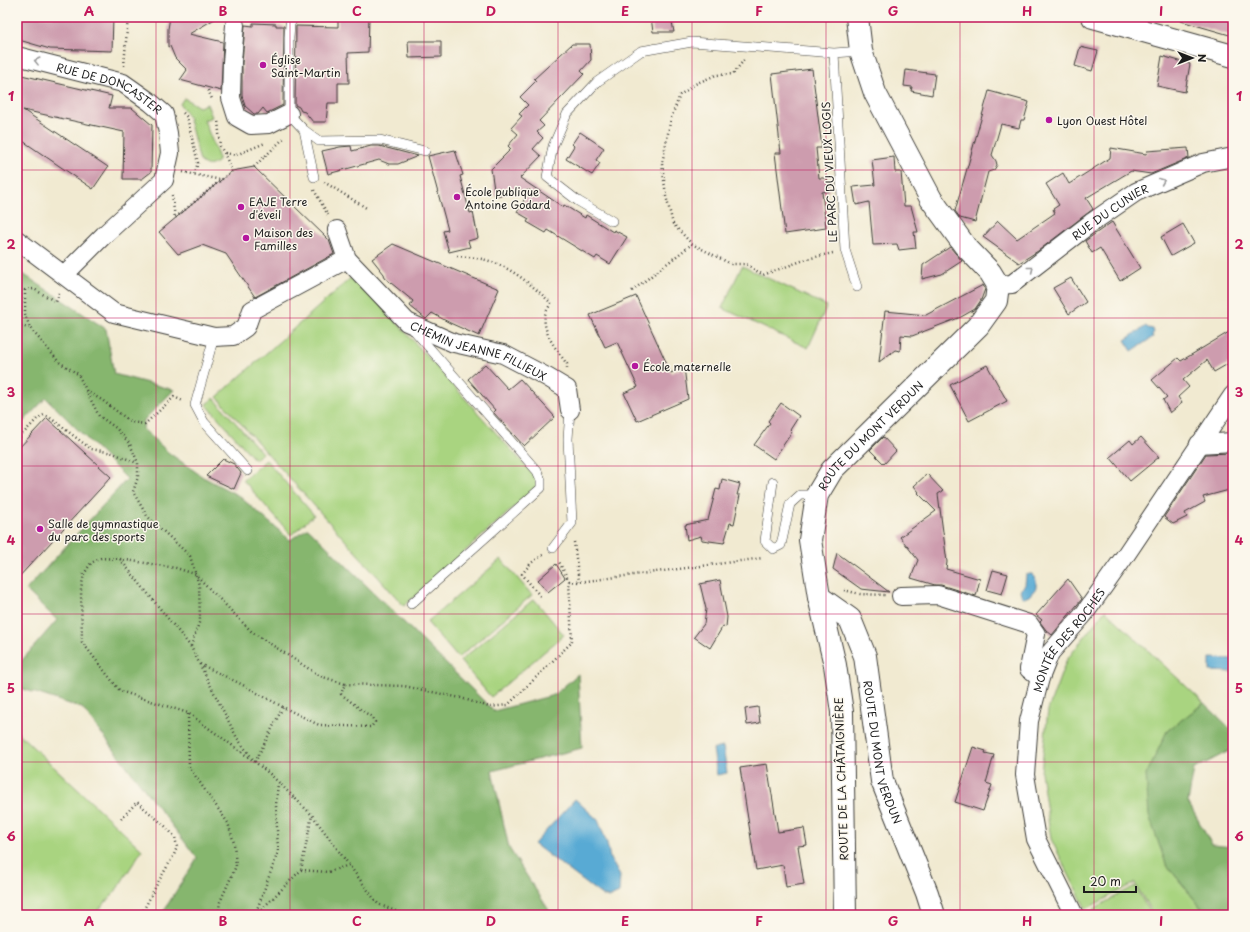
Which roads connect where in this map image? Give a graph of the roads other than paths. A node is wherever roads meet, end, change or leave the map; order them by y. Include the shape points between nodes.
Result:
1 (294, 17) edge
2 (856, 17) edge
3 (1093, 17) edge
4 (235, 25) dead end
5 (861, 51) junction
6 (834, 53) junction
7 (17, 56) edge
8 (1233, 56) edge
9 (289, 114) junction
10 (304, 130) junction
11 (425, 151) dead end
12 (1233, 157) edge
13 (314, 177) road end
14 (612, 221) dead end
15 (337, 230) road end
16 (17, 240) edge
17 (347, 259) junction
18 (64, 275) junction
19 (998, 285) junction
20 (857, 287) dead end
21 (407, 322) junction
22 (214, 337) junction
23 (1233, 395) edge
24 (570, 410) joint
25 (1233, 442) edge
26 (1199, 444) junction
27 (248, 471) dead end
28 (773, 482) dead end
29 (818, 495) junction
30 (553, 548) road end
31 (901, 596) road end
32 (820, 597) junction
33 (411, 604) dead end
34 (1040, 678) junction
35 (845, 915) edge
36 (934, 915) edge
37 (1074, 915) edge

1 - 9 lane via 290,24 289,37
2 - 5 street
3 - 8 street
4 - 9 street via 231,98 237,117 251,125 269,124
5 - 6 lane
5 - 19 street via 875,93 931,199 965,246 990,272
6 - 14 lane via 692,42 641,51 597,82 567,114 553,146 547,176 578,200
6 - 20 lane, LE PARC DU VIEUX LOGIS via 845,250
18 -> 7 street, RUE DE DONCASTER via 140,202 168,184 170,153 164,114 123,83
9 - 10 lane
10 - 11 lane via 319,141 380,140
10 - 13 lane
19 -> 12 street, RUE DU CUNIER via 1012,284 1136,192 1203,163
15 - 17 street
16 - 18 street
17 - 21 street, CHEMIN JEANNE FILLIEUX
17 - 22 street via 252,310 246,328 233,336
18 - 22 street via 114,313
19 - 29 street, ROUTE DU MONT VERDUN via 996,301 978,326 832,470
21 - 24 street, CHEMIN JEANNE FILLIEUX via 454,343 503,354 548,377 567,389
21 - 33 lane via 537,471 540,480 540,488
22 - 27 lane via 195,405 204,422
23 - 26 street, MONTÉE DES ROCHES
24 - 30 lane via 568,439 572,524
25 - 26 street
26 - 34 street, MONTÉE DES ROCHES via 1084,614 1050,653
28 - 29 lane via 765,540 773,549 781,545 790,504 800,495
29 - 32 street, ROUTE DU MONT VERDUN via 810,540
31 - 34 street via 938,595 1029,624 1036,634 1029,669
32 - 35 street, ROUTE DE LA CHÂTAIGNIÈRE via 842,712
32 - 36 street, ROUTE DU MONT VERDUN via 850,619 865,656 882,781
34 - 37 street, MONTÉE DES ROCHES via 1029,721 1025,775 1036,839

